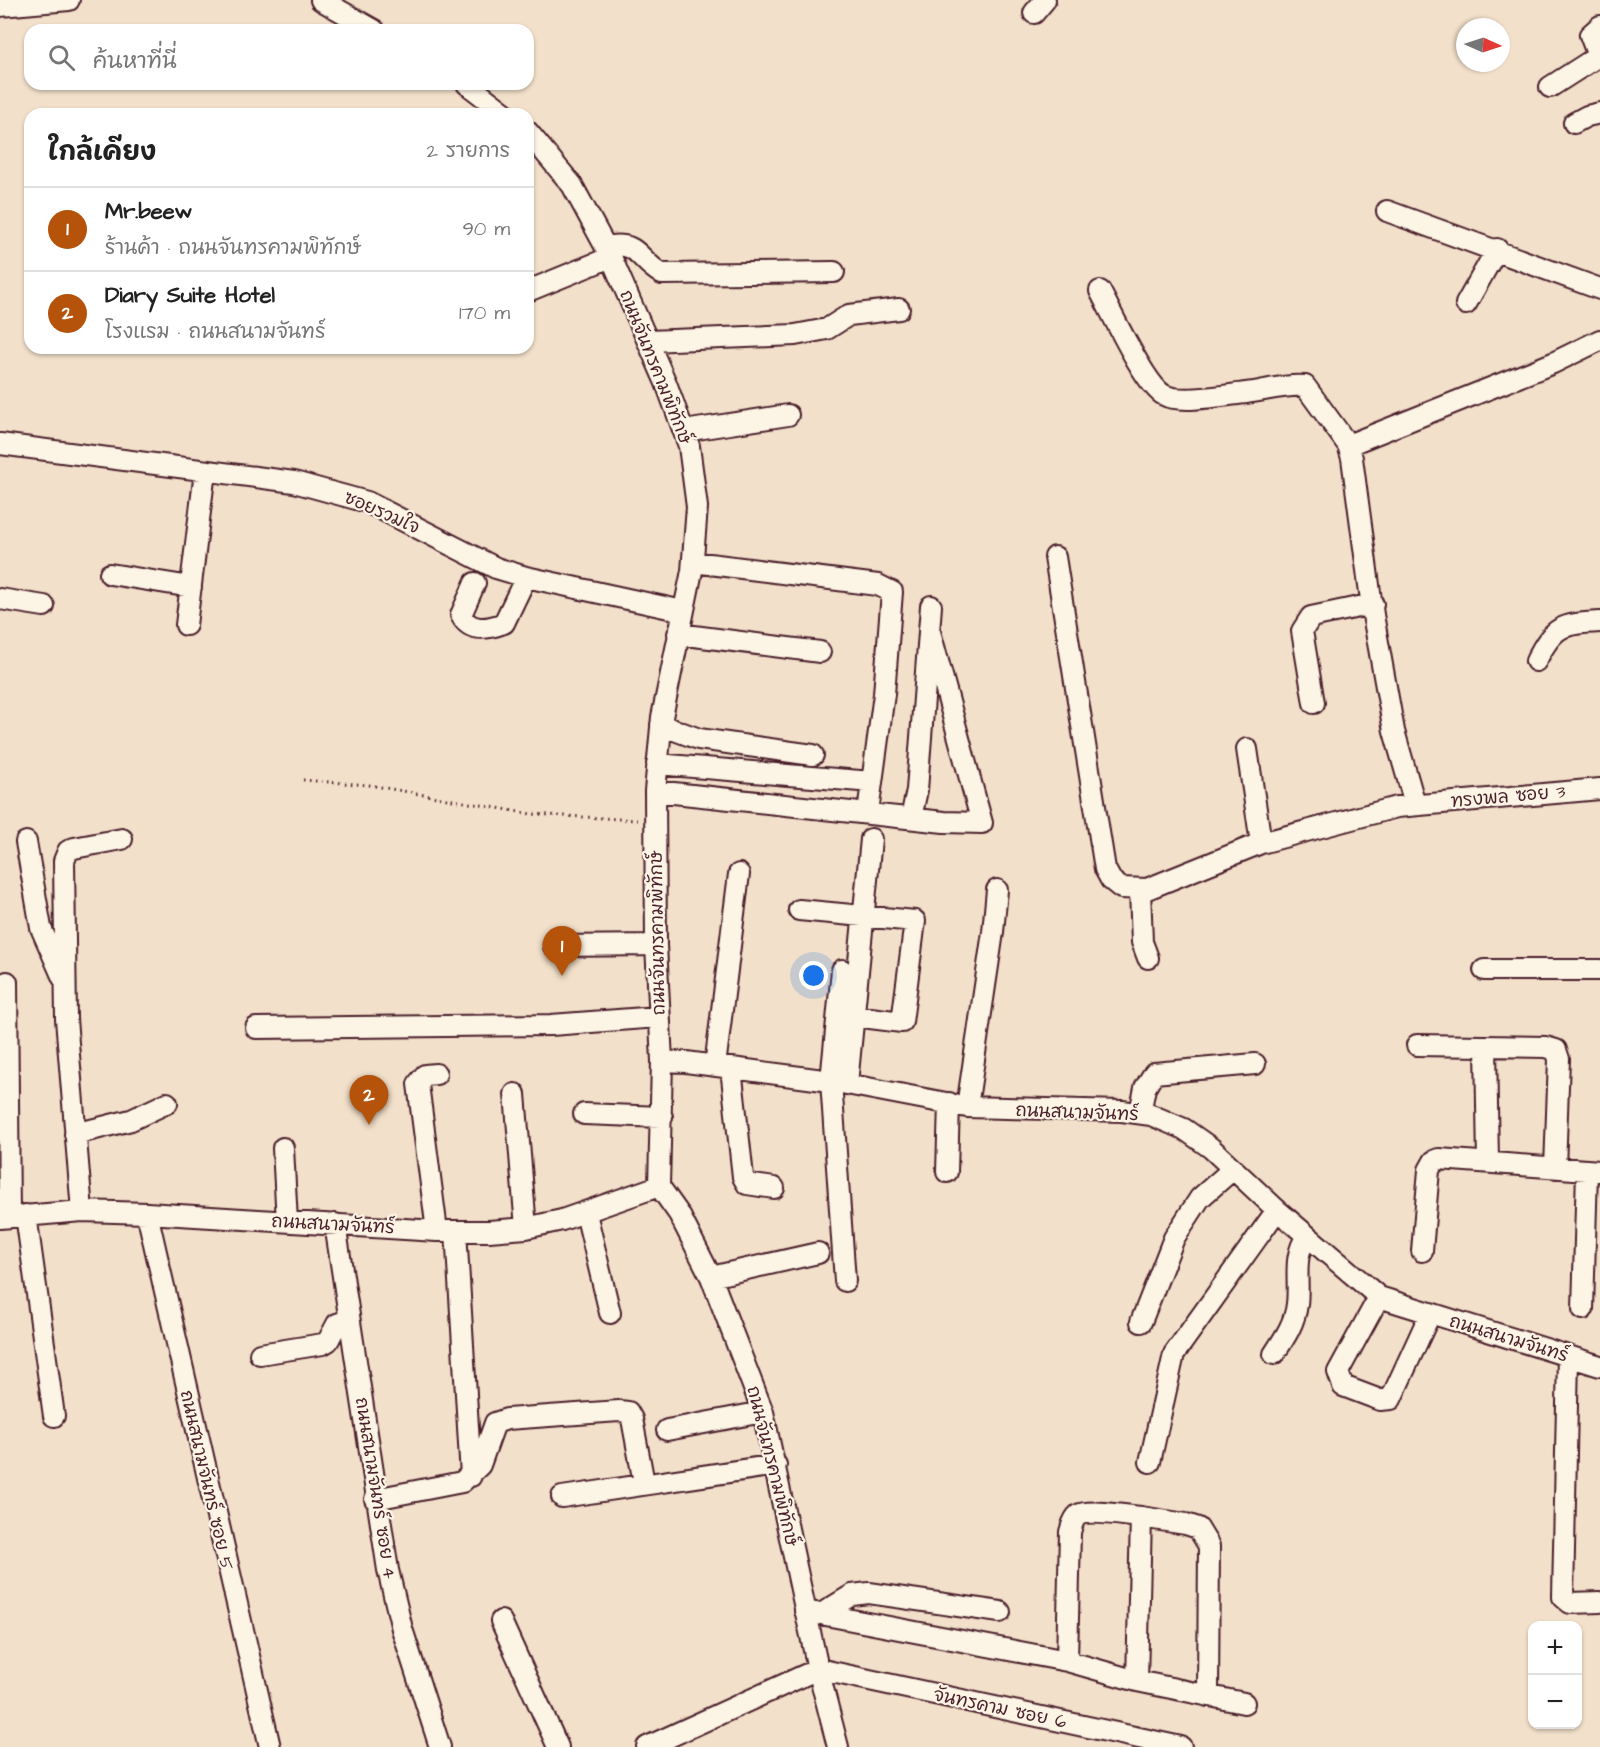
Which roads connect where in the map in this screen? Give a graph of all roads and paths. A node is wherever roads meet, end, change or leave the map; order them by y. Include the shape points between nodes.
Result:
1 (69, 0) edge
2 (321, 0) edge
3 (0, 6) edge
4 (363, 24) edge
5 (1600, 26) edge
6 (1599, 56) edge
7 (1550, 87) dead end
8 (475, 90) edge
9 (498, 108) edge
10 (1600, 113) edge
11 (1574, 123) dead end
12 (534, 139) edge
13 (1387, 211) dead end
14 (1497, 249) junction
15 (609, 252) junction
16 (834, 272) dead end
17 (534, 288) edge
18 (1600, 289) edge
19 (1100, 291) dead end
20 (1466, 304) dead end
21 (899, 309) dead end
22 (1600, 340) edge
23 (648, 341) junction
24 (788, 415) dead end
25 (684, 431) junction
26 (0, 444) edge
27 (1348, 445) junction
28 (205, 471) junction
29 (1055, 556) dead end
30 (693, 562) junction
31 (110, 574) dead end
32 (525, 577) junction
33 (476, 583) dead end
34 (190, 587) junction
35 (0, 599) edge
36 (1373, 604) junction
37 (44, 606) dead end
38 (931, 606) dead end
39 (683, 610) junction
40 (1600, 622) edge
41 (186, 625) dead end
42 (929, 628) junction
43 (678, 634) junction
44 (820, 652) dead end
45 (1536, 661) dead end
46 (1314, 703) dead end
47 (661, 725) junction
48 (1247, 749) dead end
49 (813, 754) dead end
50 (657, 764) junction
51 (303, 780) dead end
52 (872, 782) junction
53 (1600, 789) edge
54 (655, 791) junction
55 (1415, 804) junction
56 (868, 813) junction
57 (911, 818) junction
58 (655, 821) junction
59 (122, 839) dead end
60 (871, 839) dead end
61 (26, 842) dead end
62 (1261, 843) junction
63 (739, 874) dead end
64 (997, 890) dead end
65 (1140, 890) junction
66 (799, 910) dead end
67 (863, 917) junction
68 (656, 945) junction
69 (554, 946) dead end
70 (1148, 958) dead end
71 (842, 970) dead end
72 (1484, 970) dead end
73 (1600, 970) edge
74 (7, 982) dead end
75 (66, 983) junction
76 (854, 1016) junction
77 (658, 1017) junction
78 (256, 1028) dead end
79 (1417, 1045) dead end
80 (1486, 1046) junction
81 (662, 1061) junction
82 (1255, 1064) dead end
83 (723, 1066) junction
84 (436, 1074) dead end
85 (839, 1083) junction
86 (515, 1094) dead end
87 (167, 1103) dead end
88 (958, 1105) junction
89 (1140, 1113) junction
90 (584, 1114) dead end
91 (662, 1117) junction
92 (75, 1134) junction
93 (283, 1148) dead end
94 (1488, 1162) junction
95 (1555, 1168) junction
96 (1233, 1169) junction
97 (1594, 1171) edge
98 (947, 1172) dead end
99 (659, 1186) junction
100 (774, 1188) dead end
101 (1277, 1210) junction
102 (82, 1211) junction
103 (147, 1213) junction
104 (586, 1213) junction
105 (12, 1216) edge
106 (287, 1222) junction
107 (335, 1224) junction
108 (526, 1228) junction
109 (447, 1231) junction
110 (1307, 1236) junction
111 (1422, 1251) dead end
112 (818, 1253) dead end
113 (711, 1276) junction
114 (845, 1281) dead end
115 (1379, 1297) junction
116 (1583, 1309) dead end
117 (610, 1313) dead end
118 (1430, 1314) junction
119 (349, 1320) junction
120 (1141, 1322) dead end
121 (260, 1354) dead end
122 (1274, 1354) dead end
123 (1568, 1356) junction
124 (1600, 1366) edge
125 (763, 1412) junction
126 (54, 1416) dead end
127 (667, 1430) dead end
128 (1150, 1462) dead end
129 (776, 1465) junction
130 (471, 1476) junction
131 (644, 1483) junction
132 (562, 1497) dead end
133 (375, 1499) junction
134 (1141, 1517) junction
135 (1600, 1602) edge
136 (813, 1612) junction
137 (1000, 1612) dead end
138 (501, 1621) dead end
139 (1067, 1661) junction
140 (818, 1669) junction
141 (1137, 1681) junction
142 (1208, 1696) junction
143 (1244, 1703) dead end
144 (270, 1747) edge
145 (440, 1747) edge
146 (558, 1747) edge
147 (647, 1747) edge
148 (838, 1747) edge
149 (1181, 1747) edge

1 - 3 street
2 - 4 street
5 - 6 street via 1590,35
6 - 7 street
8 - 9 street
10 - 11 street
12 - 15 street, ถนนจันทรคามพิทักษ์ via 572,185
13 - 14 street
14 - 18 street
14 - 20 street
15 - 16 street via 622,244 630,246 662,274
15 - 17 street
15 - 23 street, ถนนจันทรคามพิทักษ์
19 - 27 street via 1151,384 1165,396 1182,399 1305,386
21 - 23 street via 849,315 827,329 795,335
22 - 27 street via 1553,363
23 - 25 street, ถนนจันทรคามพิทักษ์
24 - 25 street
25 - 30 street, ถนนจันทรคามพิทักษ์ via 697,507
26 - 28 street, ซอยรวมใจ
27 - 36 street
28 - 32 street, ซอยรวมใจ via 294,482 338,492 367,502 496,568
28 - 34 street
29 - 65 street via 1105,869 1121,888
30 - 39 street, ถนนจันทรคามพิทักษ์
30 - 52 street via 878,585 892,592
31 - 34 street
32 - 33 street via 504,622 492,628 477,628 466,623 461,615
32 - 39 street, ซอยรวมใจ
34 - 41 street
35 - 37 street
36 - 46 street via 1311,617 1306,622 1302,631
36 - 55 street via 1394,731
38 - 42 street
39 - 43 street, ถนนจันทรคามพิทักษ์
40 - 45 street via 1567,624 1545,643
42 - 57 street via 917,790
42 - 57 street via 982,823
43 - 44 street
43 - 47 street, ถนนจันทรคามพิทักษ์
47 - 49 street via 699,739
47 - 50 street, ถนนจันทรคามพิทักษ์
48 - 62 street
50 - 52 street
50 - 54 street, ถนนจันทรคามพิทักษ์
51 - 58 path via 369,785 531,814
52 - 56 street
53 - 55 street, ทรงพล ซอย 3
54 - 56 street
54 - 58 street, ถนนจันทรคามพิทักษ์
55 - 62 street, ทรงพล ซอย 3
56 - 57 street
58 - 68 street, ถนนจันทรคามพิทักษ์
59 - 75 street via 68,851 64,861
60 - 67 street
61 - 75 street via 41,928
62 - 65 street, ทรงพล ซอย 3
63 - 83 street
64 - 88 street via 992,941
65 - 70 street via 1142,942
66 - 67 street
67 - 76 street
67 - 76 street via 915,921 902,1022
68 - 69 street
68 - 77 street, ถนนจันทรคามพิทักษ์
71 - 85 street
72 - 73 street
74 - 105 street
75 - 92 street
76 - 85 street
77 - 78 street via 551,1025
77 - 81 street, ถนนจันทรคามพิทักษ์
79 - 80 street
80 - 94 street
80 - 95 street via 1546,1047 1558,1054
81 - 83 street, ถนนสนามจันทร์
81 - 91 street, ถนนจันทรคามพิทักษ์
82 - 89 street via 1154,1073 1145,1088
83 - 85 street, ถนนสนามจันทร์
83 - 100 street via 743,1177 754,1187
84 - 109 street via 425,1075 418,1084
85 - 88 street, ถนนสนามจันทร์
85 - 114 street
86 - 108 street
87 - 92 street via 131,1120
88 - 89 street, ถนนสนามจันทร์
88 - 98 street
89 - 96 street, ถนนสนามจันทร์ via 1184,1130
90 - 91 street
91 - 99 street, ถนนจันทรคามพิทักษ์
92 - 102 street
93 - 106 street
94 - 95 street
94 - 111 street via 1434,1161 1429,1170
95 - 97 street
96 - 101 street, ถนนสนามจันทร์
96 - 120 street via 1200,1198 1174,1238
97 - 116 street
99 - 104 street, ถนนสนามจันทร์
99 - 113 street, ถนนจันทรคามพิทักษ์ via 680,1214
101 - 110 street, ถนนสนามจันทร์
101 - 128 street via 1174,1354
102 - 103 street, ถนนสนามจันทร์
102 - 105 street, ถนนสนามจันทร์
103 - 106 street, ถนนสนามจันทร์
103 - 144 street, ถนนสนามจันทร์ ซอย 5
104 - 108 street, ถนนสนามจันทร์
104 - 117 street
105 - 126 street
106 - 107 street, ถนนสนามจันทร์
107 - 109 street, ถนนสนามจันทร์
107 - 119 street, ถนนสนามจันทร์ ซอย 4
108 - 109 street, ถนนสนามจันทร์
109 - 130 street
110 - 115 street, ถนนสนามจันทร์
110 - 122 street via 1297,1258 1297,1305 1293,1320
112 - 113 street
113 - 125 street, ถนนจันทรคามพิทักษ์
115 - 118 street, ถนนสนามจันทร์
115 - 118 street via 1338,1372 1343,1386 1380,1401 1391,1399
118 - 123 street, ถนนสนามจันทร์
119 - 121 street via 337,1324 323,1344
119 - 133 street, ถนนสนามจันทร์ ซอย 4
123 - 124 street, ถนนสนามจันทร์
123 - 135 street via 1563,1597 1570,1603
125 - 127 street
125 - 129 street, ถนนจันทรคามพิทักษ์
129 - 131 street
129 - 136 street, ถนนจันทรคามพิทักษ์
130 - 131 street via 480,1465 495,1423 619,1411 628,1412 632,1419
130 - 133 street via 462,1482
131 - 132 street
133 - 145 street, ถนนสนามจันทร์ ซอย 4 via 402,1629
134 - 139 street via 1088,1513 1074,1520 1070,1532
134 - 141 street
134 - 142 street via 1198,1528 1209,1546
136 - 137 street via 852,1595 868,1593
136 - 139 street
136 - 140 street, ถนนจันทรคามพิทักษ์
138 - 146 street
139 - 141 street
140 - 147 street
140 - 148 street, ถนนจันทรคามพิทักษ์
140 - 149 street, จันทรคาม ซอย 6
141 - 142 street
142 - 143 street

